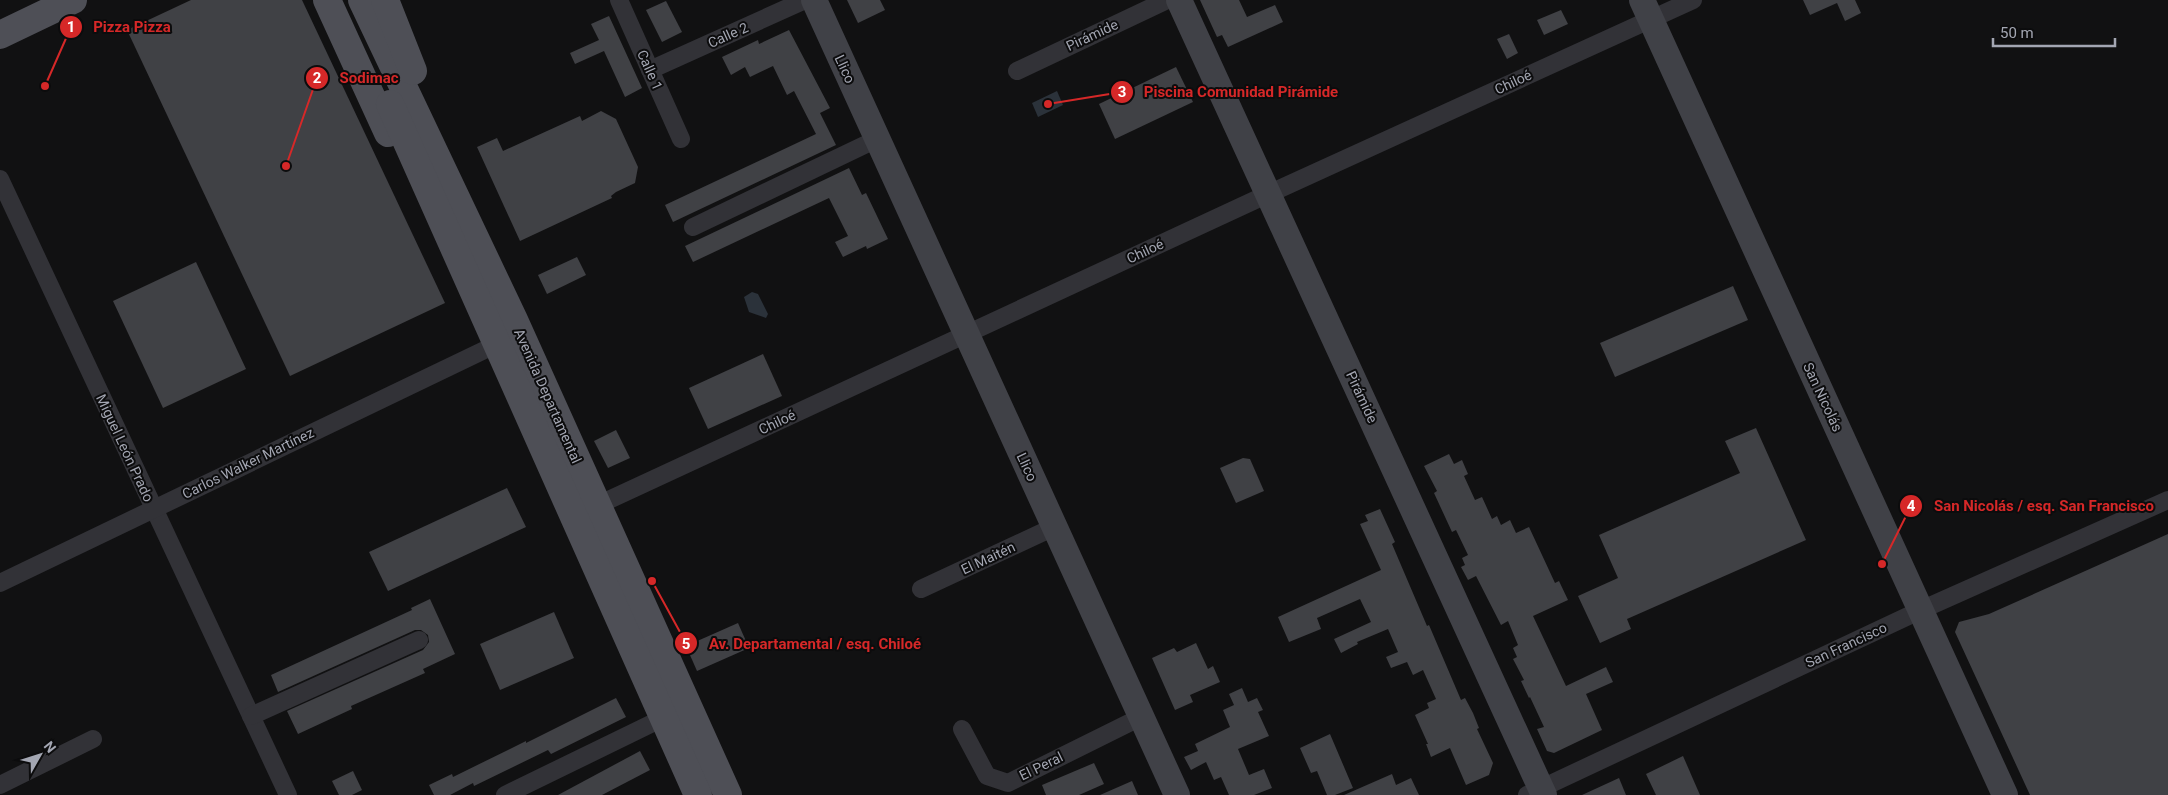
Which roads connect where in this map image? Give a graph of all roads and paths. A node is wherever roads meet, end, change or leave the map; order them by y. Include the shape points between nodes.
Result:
1 (73, 0) edge
2 (327, 0) edge
3 (344, 0) edge
4 (362, 0) edge
5 (386, 0) edge
6 (619, 0) edge
7 (805, 0) edge
8 (814, 0) edge
9 (1167, 0) edge
10 (1179, 0) edge
11 (1694, 0) edge
12 (1646, 10) edge
13 (0, 35) edge
14 (650, 70) junction
15 (1017, 71) dead end
16 (877, 139) junction
17 (681, 140) dead end
18 (0, 179) edge
19 (1269, 194) junction
20 (692, 228) dead end
21 (486, 318) junction
22 (514, 320) junction
23 (966, 334) junction
24 (497, 344) junction
25 (2168, 500) edge
26 (598, 505) junction
27 (154, 509) junction
28 (1054, 527) junction
29 (0, 583) edge
30 (920, 589) dead end
31 (1921, 610) junction
32 (419, 640) dead end
33 (251, 716) junction
34 (1141, 717) junction
35 (663, 718) junction
36 (962, 730) dead end
37 (93, 739) dead end
38 (0, 785) edge
39 (1537, 793) edge
40 (288, 795) edge
41 (505, 795) edge
42 (698, 795) edge
43 (728, 795) edge
44 (1177, 795) edge
45 (2005, 795) edge

1 - 13 main road
2 - 21 main road via 442,251
3 - 21 main road, Avenida Departamental
4 - 22 main road, Avenida Departamental
5 - 22 main road via 435,126 483,235
6 - 14 street, Calle 1
7 - 14 street, Calle 2
8 - 16 street, Llico
9 - 15 street, Pirámide
10 - 19 street, Pirámide
11 - 12 street, Chiloé
12 - 19 street, Chiloé
12 - 31 street, San Nicolás
14 - 17 street, Calle 1
16 - 20 street
16 - 23 street, Llico
18 - 27 street, Miguel León Prado
19 - 23 street, Chiloé
19 - 39 street, Pirámide
21 - 24 main road, Avenida Departamental
22 - 26 main road, Avenida Departamental
23 - 26 street, Chiloé
23 - 28 street, Llico
24 - 27 street, Carlos Walker Martínez
24 - 35 main road, Avenida Departamental
25 - 31 street, San Francisco
26 - 43 main road, Avenida Departamental
27 - 29 street, Carlos Walker Martínez
27 - 33 street, Miguel León Prado
28 - 30 street, El Maitén
28 - 34 street, Llico
31 - 39 street, San Francisco
31 - 45 street, San Nicolás
32 - 33 street
33 - 40 street, Miguel León Prado
34 - 36 street, El Peral via 1008,783 987,776
34 - 44 street, Llico
35 - 41 street
35 - 42 main road, Avenida Departamental
37 - 38 street

